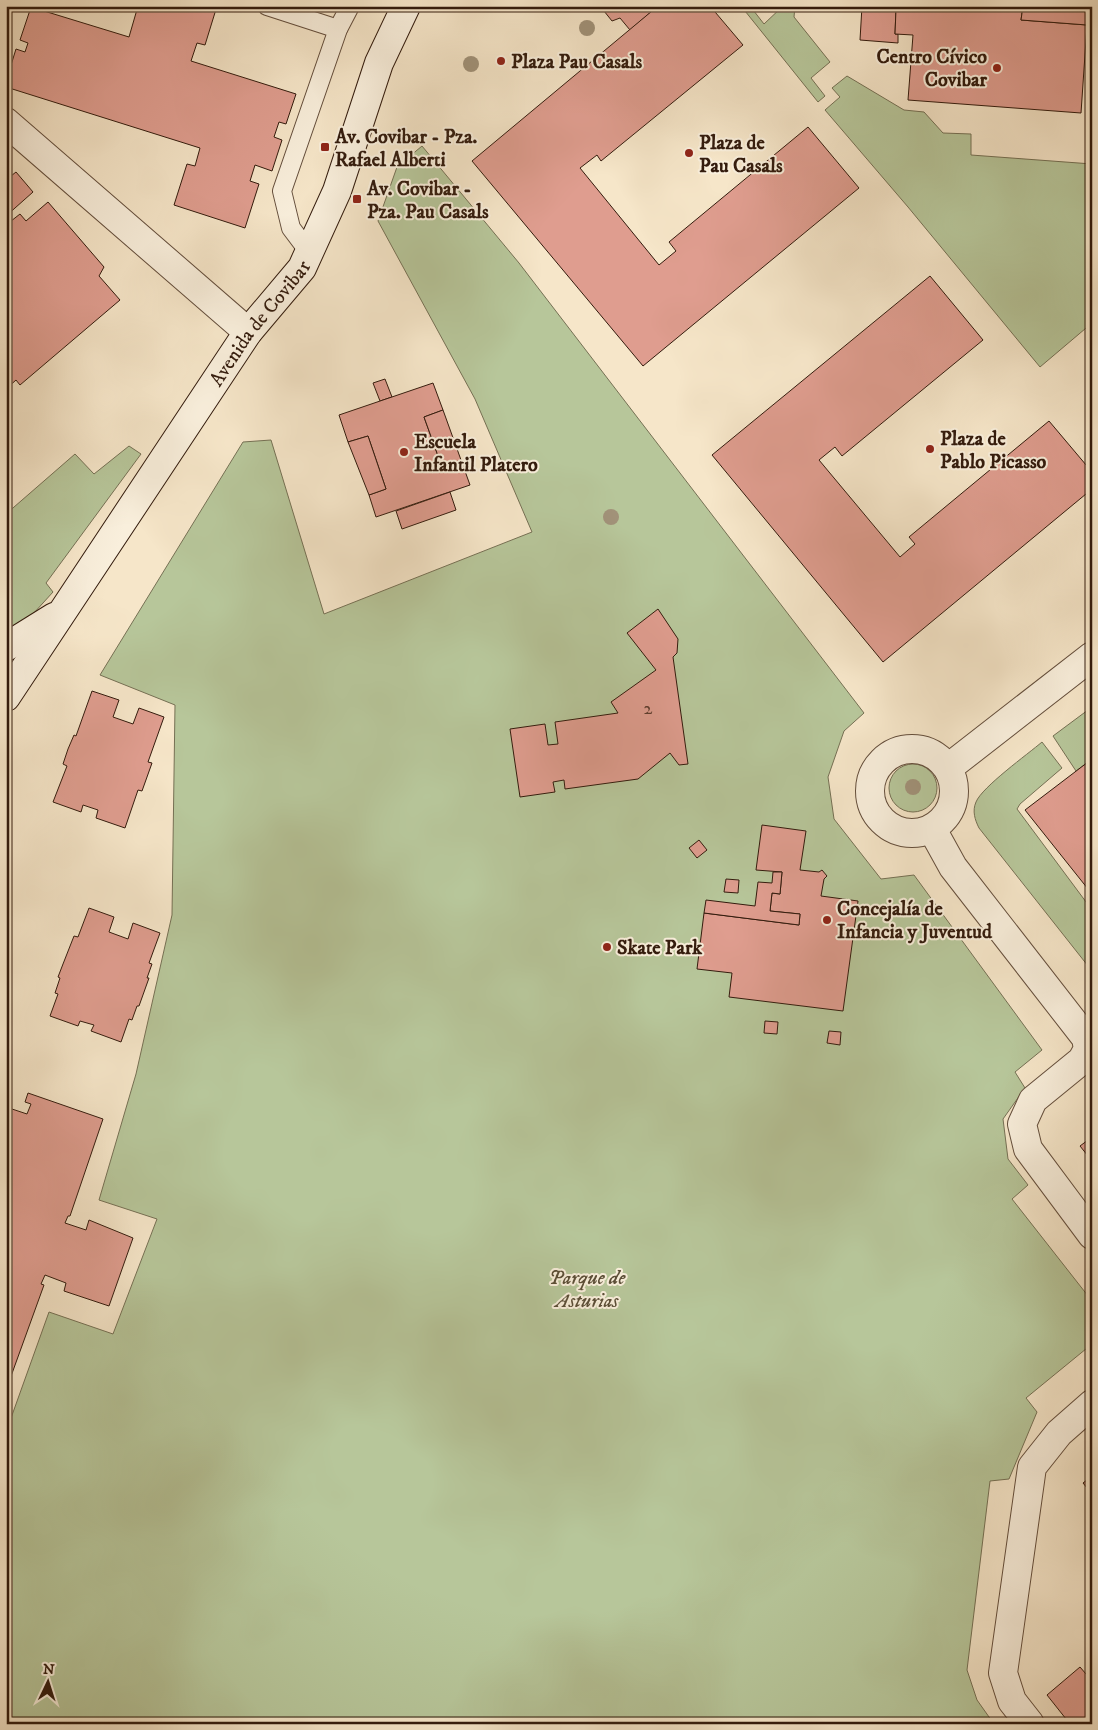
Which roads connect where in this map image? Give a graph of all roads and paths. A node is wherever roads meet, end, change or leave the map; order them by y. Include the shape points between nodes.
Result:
1 (267, 6) edge
2 (350, 6) edge
3 (406, 6) edge
4 (338, 29) junction
5 (6, 122) edge
6 (309, 252) junction
7 (248, 332) junction
8 (61, 612) junction
9 (6, 647) edge
10 (1092, 656) edge
11 (6, 697) edge
12 (948, 768) junction
13 (932, 829) junction
14 (1092, 1235) edge
15 (1092, 1404) edge
16 (1030, 1724) edge

1 - 4 lane
2 - 4 lane
3 - 6 street, Avenida de Covibar via 379,63 337,190
4 - 6 lane via 282,191 291,228
5 - 7 street
6 - 7 street, Avenida de Covibar via 302,268
7 - 8 street, Avenida de Covibar
8 - 9 street, Avenida de Covibar
8 - 11 street, Avenida de Covibar
10 - 12 street
12 - 13 street via 954,781 955,795 943,821
12 - 13 street via 926,751 899,750 886,757 871,780 873,807 891,828 904,833
13 - 14 street via 952,867 1086,1038 1088,1049 1082,1060 1033,1100 1022,1124 1028,1149
15 - 16 street via 1059,1433 1032,1467 1003,1673 1012,1701

